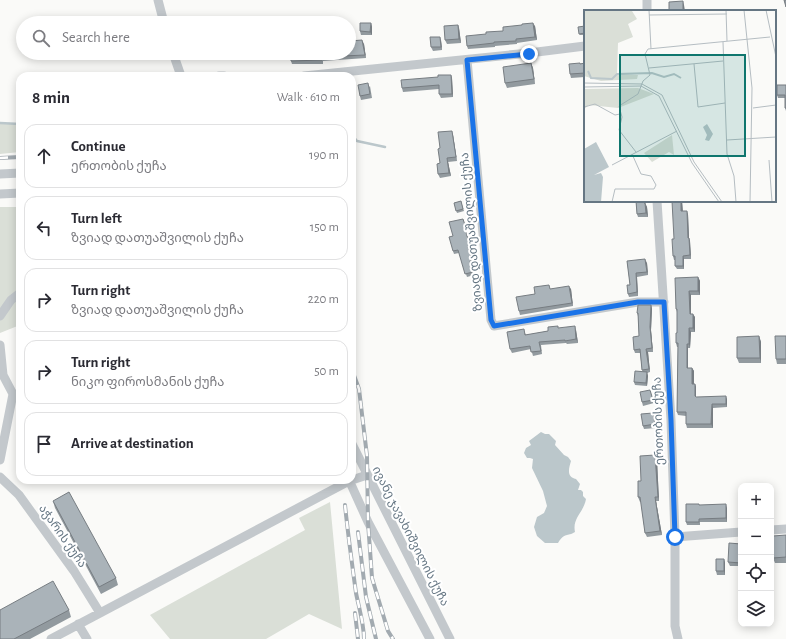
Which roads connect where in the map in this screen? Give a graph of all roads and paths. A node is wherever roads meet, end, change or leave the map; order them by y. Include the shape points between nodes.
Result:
1 (158, 0) edge
2 (162, 16) edge
3 (584, 46) edge
4 (175, 60) edge
5 (467, 60) junction
6 (180, 72) edge
7 (345, 72) edge
8 (16, 173) edge
9 (0, 174) edge
10 (16, 193) edge
11 (0, 194) edge
12 (658, 202) edge
13 (16, 296) edge
14 (664, 302) junction
15 (0, 316) edge
16 (0, 345) edge
17 (1, 375) edge
18 (356, 452) edge
19 (0, 460) edge
20 (367, 475) junction
21 (0, 477) edge
22 (356, 479) edge
23 (343, 484) edge
24 (350, 484) edge
25 (786, 529) edge
26 (774, 530) edge
27 (738, 532) edge
28 (675, 537) junction
29 (100, 613) junction
30 (78, 624) junction
31 (50, 639) edge
32 (88, 639) edge
33 (430, 639) edge
34 (450, 639) edge
35 (678, 639) edge

1 - 2 street
3 - 5 street
4 - 6 street
5 - 7 street
5 - 14 street, ზვიად დათუაშვილის ქუჩა via 491,320 494,326 638,302
8 - 9 street
10 - 11 street
12 - 14 street, ერთობის ქუჩა
13 - 15 street
14 - 28 street, ერთობის ქუჩა
16 - 17 street
17 - 19 street via 13,394
18 - 20 street, ივანე ჯავახიშვილის ქუჩა
20 - 22 street
20 - 34 street, ივანე ჯავახიშვილის ქუჩა
21 - 29 street, აჭარის ქუჩა via 20,495 74,571
23 - 29 street
24 - 33 street
25 - 26 street
27 - 28 street
28 - 35 street, ერთობის ქუჩა via 675,626
29 - 30 street
30 - 31 street
30 - 32 street

